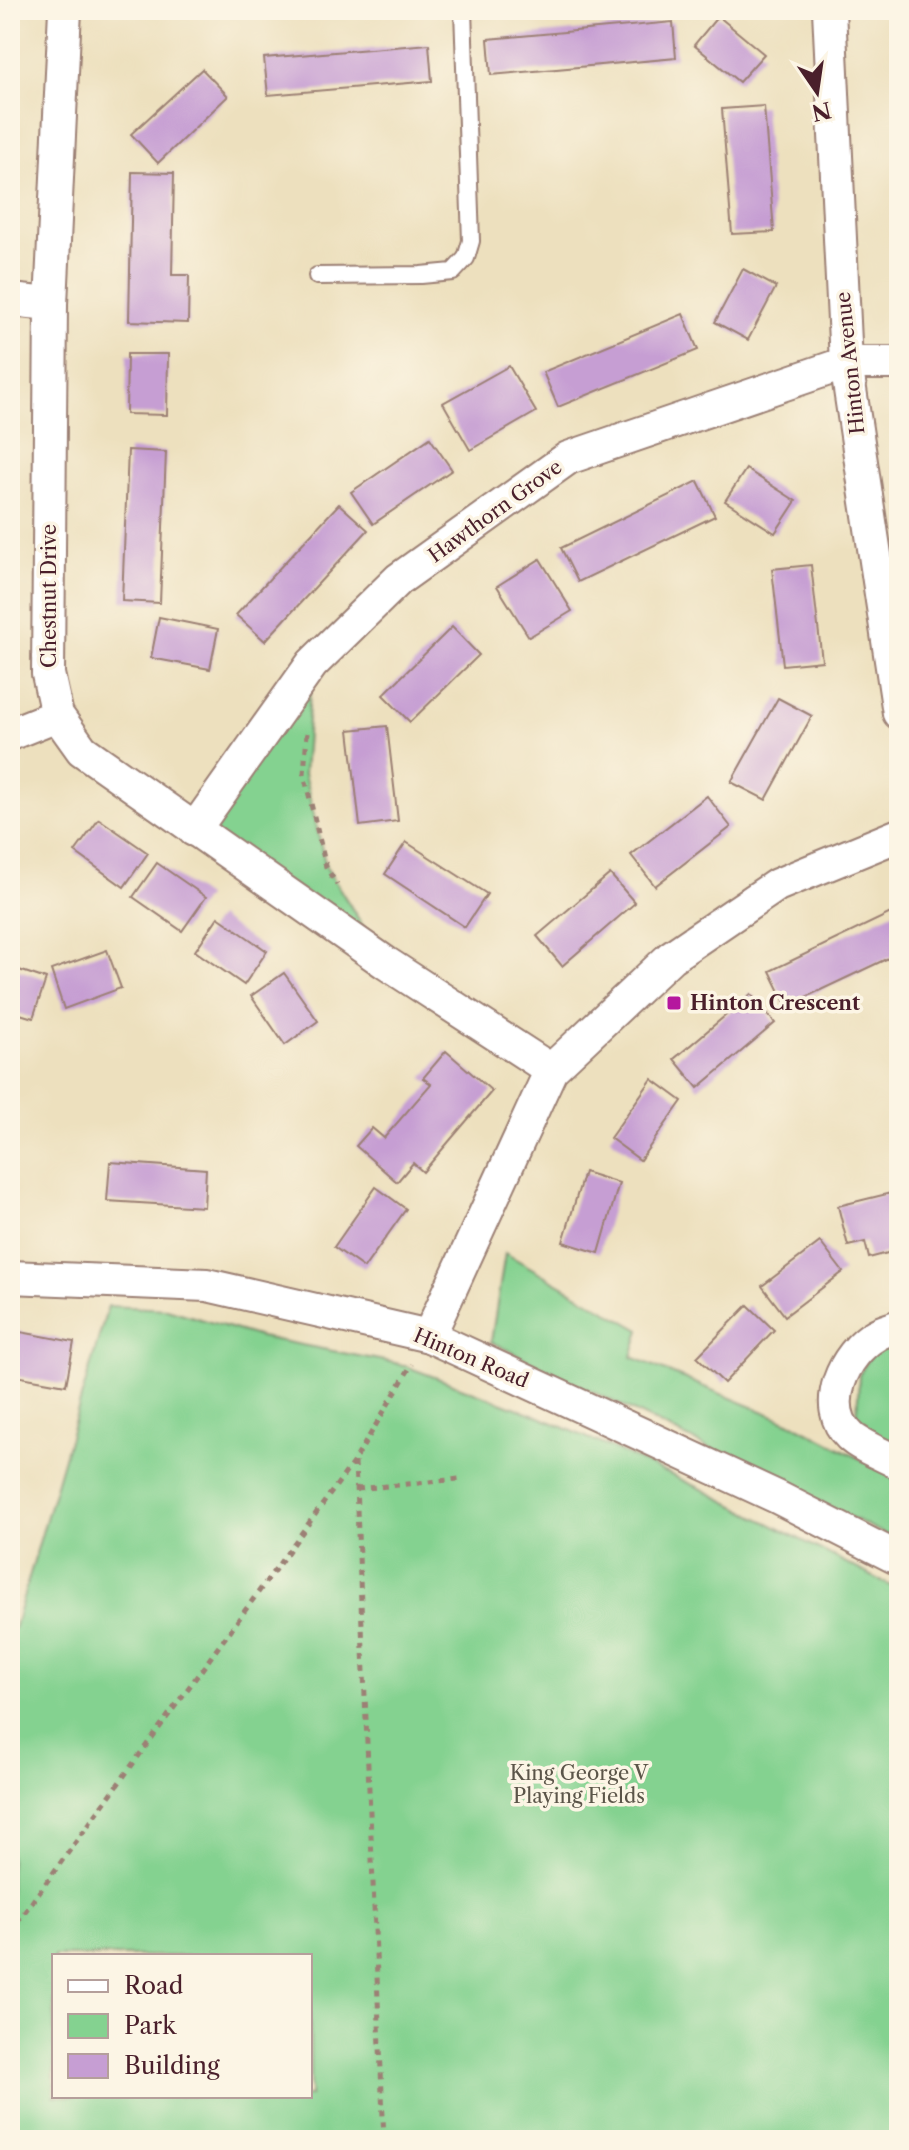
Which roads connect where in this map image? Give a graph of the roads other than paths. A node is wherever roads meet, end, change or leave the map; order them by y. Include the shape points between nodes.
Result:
1 (65, 10) edge
2 (463, 10) edge
3 (829, 10) edge
4 (317, 276) dead end
5 (10, 300) edge
6 (51, 304) junction
7 (846, 363) junction
8 (899, 363) edge
9 (899, 713) edge
10 (57, 715) junction
11 (10, 734) edge
12 (194, 830) junction
13 (899, 835) edge
14 (551, 1070) junction
15 (10, 1277) edge
16 (899, 1326) edge
17 (429, 1336) junction
18 (899, 1463) edge
19 (899, 1559) edge

1 - 6 street, Chestnut Drive
2 - 4 lane via 471,241 466,258 453,272
3 - 7 street, Hinton Avenue
5 - 6 street
6 - 10 street, Chestnut Drive via 48,674
7 - 8 street, Hawthorn Grove
7 - 9 street, Hinton Avenue
7 - 12 street, Hawthorn Grove via 568,458 412,569 312,664
10 - 11 street
10 - 12 street, Chestnut Drive via 82,750
12 - 14 street, Chestnut Drive
13 - 14 street via 777,885 671,957
14 - 17 street
15 - 17 street, Hinton Road via 207,1285
16 - 18 street via 874,1335 851,1359 836,1387 837,1413 849,1436
17 - 19 street, Hinton Road

